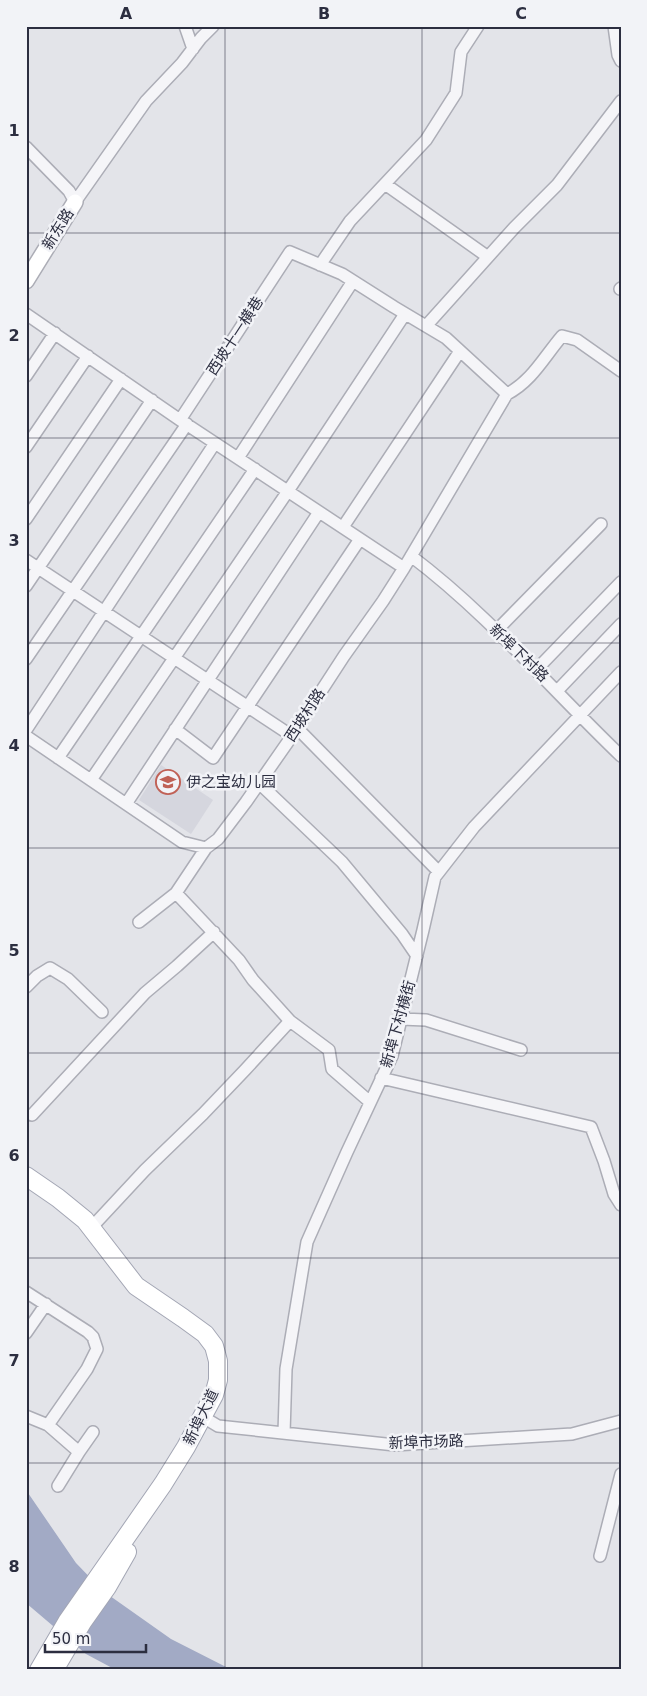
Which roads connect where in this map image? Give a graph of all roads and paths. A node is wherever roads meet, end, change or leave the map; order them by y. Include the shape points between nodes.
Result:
1 (185, 26) edge
2 (213, 26) edge
3 (478, 26) edge
4 (614, 26) edge
5 (193, 49) junction
6 (621, 61) edge
7 (621, 101) edge
8 (26, 147) edge
9 (385, 184) junction
10 (75, 202) junction
11 (488, 257) junction
12 (320, 265) junction
13 (26, 280) edge
14 (353, 281) junction
15 (26, 314) edge
16 (405, 314) junction
17 (426, 326) junction
18 (55, 333) junction
19 (460, 351) junction
20 (88, 356) junction
21 (621, 371) edge
22 (26, 376) edge
23 (121, 379) junction
24 (507, 394) junction
25 (152, 400) junction
26 (184, 422) junction
27 (215, 443) junction
28 (26, 447) edge
29 (238, 458) junction
30 (255, 469) junction
31 (288, 491) junction
32 (319, 512) junction
33 (26, 520) edge
34 (601, 524) dead end
35 (343, 528) junction
36 (360, 539) junction
37 (411, 556) junction
38 (26, 560) edge
39 (38, 568) junction
40 (404, 568) junction
41 (621, 582) edge
42 (26, 586) edge
43 (73, 591) junction
44 (104, 612) junction
45 (621, 624) edge
46 (496, 631) junction
47 (141, 636) junction
48 (174, 658) junction
49 (26, 659) edge
50 (536, 670) junction
51 (621, 672) edge
52 (208, 680) junction
53 (558, 691) junction
54 (248, 707) junction
55 (580, 714) junction
56 (175, 729) junction
57 (26, 730) edge
58 (294, 732) junction
59 (26, 736) edge
60 (621, 756) edge
61 (58, 758) junction
62 (91, 780) junction
63 (259, 783) junction
64 (126, 804) junction
65 (206, 848) junction
66 (439, 872) junction
67 (176, 893) junction
68 (139, 922) dead end
69 (214, 932) junction
70 (417, 956) junction
71 (26, 986) edge
72 (102, 1012) dead end
73 (401, 1019) junction
74 (290, 1021) junction
75 (521, 1050) dead end
76 (382, 1078) junction
77 (370, 1102) junction
78 (28, 1115) edge
79 (26, 1176) edge
80 (621, 1205) edge
81 (92, 1228) junction
82 (26, 1292) edge
83 (46, 1304) junction
84 (26, 1333) edge
85 (26, 1416) edge
86 (203, 1417) junction
87 (621, 1421) edge
88 (48, 1425) junction
89 (93, 1432) dead end
90 (284, 1433) junction
91 (79, 1452) junction
92 (621, 1474) edge
93 (58, 1486) dead end
94 (600, 1556) dead end
95 (61, 1646) junction
96 (39, 1670) edge
97 (54, 1670) edge

1 - 5 street
2 - 5 street
3 - 9 street via 460,52 456,93 426,140
4 - 6 street
5 - 10 street via 146,101
7 - 11 street via 557,185
8 - 10 street via 70,191
9 - 11 street
9 - 12 street via 350,221
10 - 13 street, 新东路
11 - 17 street
12 - 14 street
12 - 26 street, 西坡十一横巷 via 290,252
14 - 16 street
14 - 29 street
15 - 18 street
16 - 17 street
16 - 31 street
17 - 19 street
18 - 20 street
18 - 22 street
19 - 24 street
19 - 35 street
20 - 23 street
20 - 28 street
21 - 24 street via 576,340 562,336 538,369 519,388
23 - 25 street
23 - 33 street
24 - 37 street, 西坡村路
25 - 26 street
25 - 39 street
26 - 27 street
26 - 43 street, 西坡十一横巷
27 - 29 street
27 - 44 street
29 - 30 street
30 - 31 street
30 - 47 street
31 - 32 street
31 - 48 street
32 - 35 street
32 - 52 street
34 - 46 street
35 - 36 street
36 - 40 street
36 - 54 street
37 - 40 street, 西坡村路
37 - 46 street, 新埠下村路 via 440,578
38 - 39 street
39 - 42 street
39 - 43 street
40 - 58 street, 西坡村路
41 - 50 street
43 - 44 street
43 - 49 street, 西坡十一横巷
44 - 47 street
44 - 57 street
45 - 53 street
46 - 50 street, 新埠下村路
47 - 48 street
47 - 61 street
48 - 52 street
48 - 62 street
50 - 53 street, 新埠下村路
51 - 55 street, 新埠下村横街
52 - 54 street
52 - 56 street
53 - 55 street, 新埠下村路
54 - 56 street via 213,758
54 - 58 street
55 - 60 street, 新埠下村路
55 - 66 street, 新埠下村横街 via 474,827
56 - 64 street
58 - 63 street, 西坡村路
58 - 66 street
59 - 61 street
61 - 62 street
62 - 64 street
63 - 65 street, 西坡村路 via 218,839
63 - 70 street via 342,862
64 - 65 street via 182,842
65 - 67 street, 西坡村路
66 - 70 street, 新埠下村横街 via 435,877
67 - 68 street, 西坡村路
67 - 69 street
69 - 74 street
69 - 78 street via 145,992
70 - 73 street, 新埠下村横街
71 - 72 street via 50,968 68,979
73 - 75 street via 426,1020
73 - 76 street, 新埠下村横街 via 392,1056
74 - 77 street via 329,1050 332,1069
74 - 81 street
76 - 77 street, 新埠下村横街
76 - 80 street via 591,1127 614,1194
77 - 90 street, 新埠下村横街 via 307,1242 286,1369
79 - 81 main road, 新埠大道 via 73,1209
81 - 86 main road, 新埠大道 via 136,1286 192,1324 214,1346 218,1361 217,1388
82 - 83 street
83 - 84 street
83 - 88 street via 88,1332 97,1349
85 - 88 street
86 - 90 street, 新埠市场路 via 218,1426
86 - 95 main road, 新埠大道 via 132,1529 122,1555 71,1617
87 - 90 street, 新埠市场路 via 572,1434 396,1445
88 - 91 street
89 - 91 street
91 - 93 street
92 - 94 street
95 - 96 main road
95 - 97 main road

